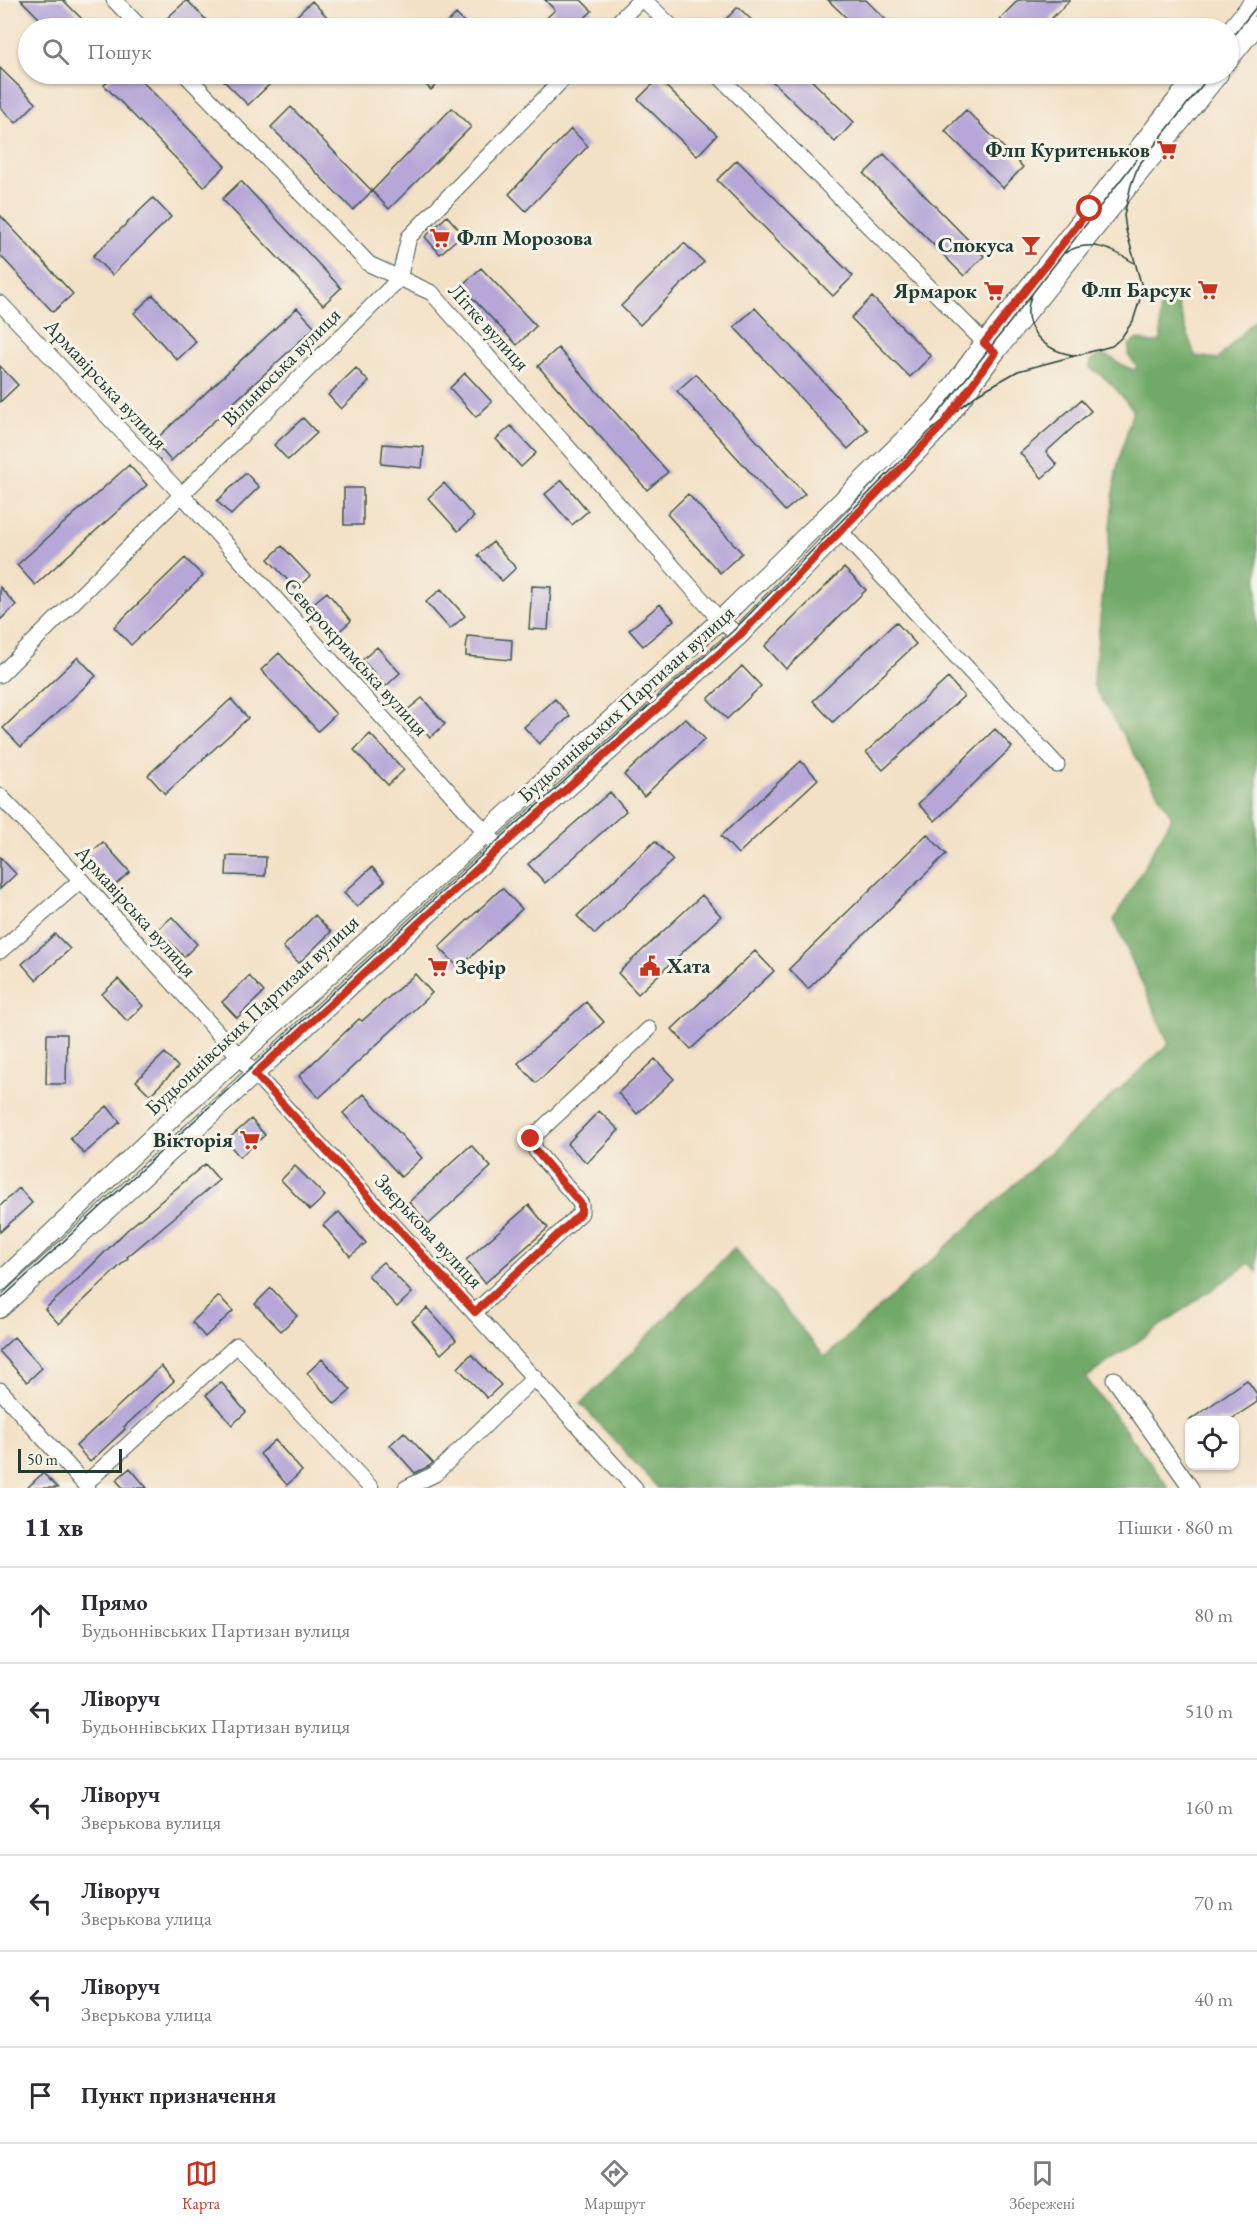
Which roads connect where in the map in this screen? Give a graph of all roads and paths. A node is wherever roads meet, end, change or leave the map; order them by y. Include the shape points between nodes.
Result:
1 (114, 0) edge
2 (640, 0) edge
3 (645, 0) edge
4 (1255, 0) edge
5 (131, 18) edge
6 (622, 18) edge
7 (663, 18) edge
8 (1239, 20) edge
9 (1257, 25) edge
10 (1239, 47) edge
11 (195, 84) edge
12 (558, 84) edge
13 (727, 84) edge
14 (1189, 84) edge
15 (1211, 84) edge
16 (399, 279) junction
17 (0, 303) edge
18 (990, 348) junction
19 (182, 495) junction
20 (840, 531) junction
21 (720, 620) junction
22 (739, 636) junction
23 (0, 675) edge
24 (1057, 765) dead end
25 (0, 796) edge
26 (485, 832) junction
27 (500, 848) junction
28 (81, 879) junction
29 (0, 951) edge
30 (649, 1029) dead end
31 (239, 1057) junction
32 (255, 1074) junction
33 (0, 1282) edge
34 (0, 1309) edge
35 (475, 1312) junction
36 (535, 1377) junction
37 (1114, 1379) dead end
38 (0, 1390) edge
39 (86, 1486) edge
40 (371, 1488) edge
41 (406, 1488) edge
42 (635, 1488) edge
43 (1191, 1488) edge

1 - 5 street
2 - 6 street
3 - 7 street
4 - 8 main road
9 - 10 main road
11 - 16 street, Літке вулиця via 369,264
12 - 16 street via 409,237
13 - 18 street
14 - 18 main road, Будьоннівських Партизан вулиця
15 - 18 main road, Будьоннівських Партизан вулиця
16 - 19 street, Вільнюська вулиця
16 - 21 street, Літке вулиця via 432,293
17 - 19 street, Армавірська вулиця
18 - 20 main road, Будьоннівських Партизан вулиця via 941,427
18 - 21 main road, Будьоннівських Партизан вулиця via 936,408
19 - 23 street, Вільнюська вулиця
19 - 26 street, Сєвєрокримська вулиця
20 - 22 main road, Будьоннівських Партизан вулиця
20 - 24 street
21 - 22 street, Літке вулиця
21 - 26 main road, Будьоннівських Партизан вулиця
22 - 27 main road, Будьоннівських Партизан вулиця
25 - 28 street, Армавірська вулиця
26 - 27 street, Сєвєрокримська вулиця
26 - 31 main road, Будьоннівських Партизан вулиця
27 - 32 main road, Будьоннівських Партизан вулиця
28 - 29 street
28 - 31 street, Армавірська вулиця
30 - 35 street via 531,1139 536,1151 581,1204 581,1213
31 - 32 street, Звєрькова вулиця
31 - 33 main road, Будьоннівських Партизан вулиця
32 - 34 main road, Будьоннівських Партизан вулиця
32 - 35 street, Звєрькова вулиця
35 - 36 street, Звєрькова вулиця
36 - 41 street via 435,1474
36 - 42 street, Звєрькова вулиця
37 - 43 street
38 - 39 street
39 - 40 street via 237,1345

